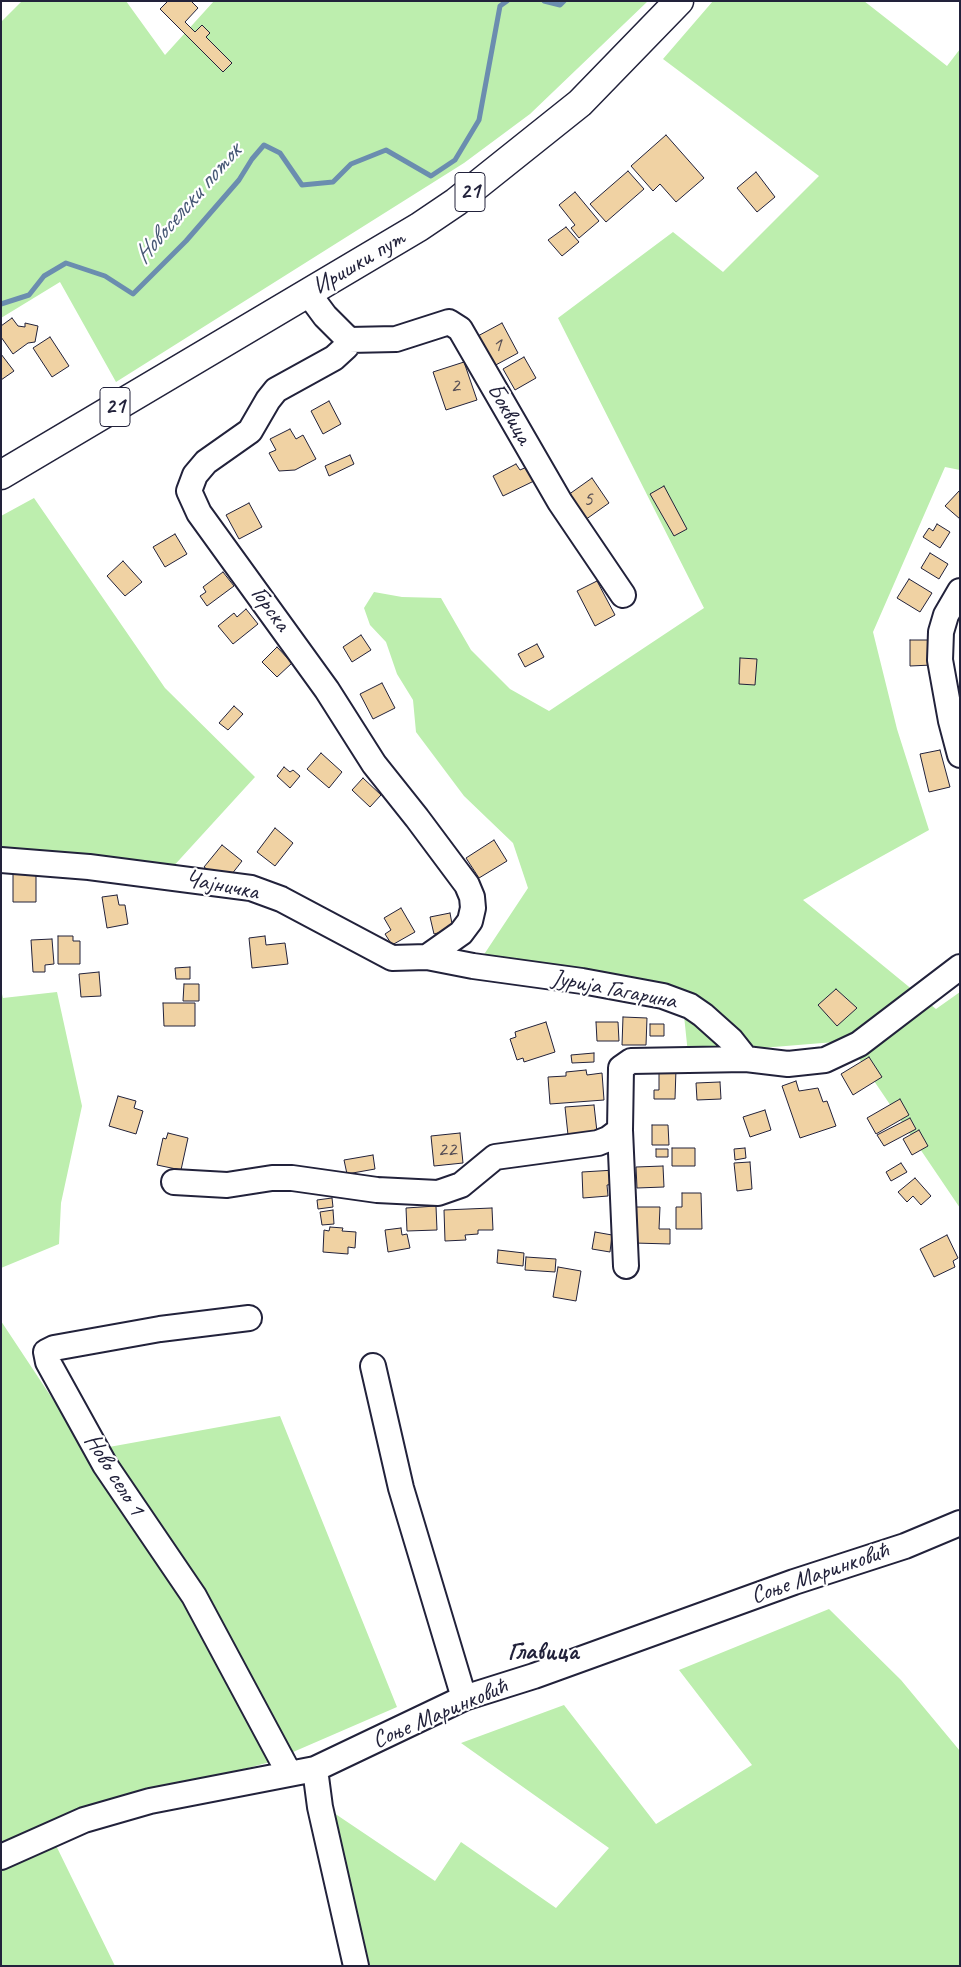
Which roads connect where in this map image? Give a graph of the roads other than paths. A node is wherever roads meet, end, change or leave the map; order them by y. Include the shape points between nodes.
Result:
1 (679, 1) edge
2 (308, 293) junction
3 (348, 340) junction
4 (1, 475) edge
5 (960, 592) edge
6 (623, 595) dead end
7 (960, 755) edge
8 (1, 860) edge
9 (427, 957) junction
10 (960, 967) edge
11 (746, 1059) junction
12 (620, 1130) junction
13 (174, 1182) dead end
14 (626, 1266) dead end
15 (249, 1318) dead end
16 (373, 1366) dead end
17 (960, 1523) edge
18 (464, 1698) junction
19 (316, 1768) junction
20 (289, 1773) junction
21 (1, 1857) edge
22 (356, 1966) edge

1 - 2 main road, Иришки пут / 21 via 580,103 498,170 419,227
2 - 3 street via 324,316
2 - 4 main road, Иришки пут / 21
3 - 6 street, Боквица via 381,341 449,322 456,326 476,354 560,502
3 - 9 street, Горска via 343,352 276,390 250,431 206,462 194,475 189,491 199,513 327,690 374,764 466,885 472,897 470,922 456,938
5 - 7 street via 946,615 941,632 940,660 950,721
8 - 9 street, Чајничка via 89,867 250,888 281,899 392,958
9 - 11 street, Јурија Гагарина via 582,980 663,996 690,1006 703,1015 731,1040
10 - 11 street via 859,1044 836,1056 788,1064
11 - 12 street via 645,1061 624,1065 620,1073
12 - 13 street via 598,1143 495,1157 461,1185 438,1193 377,1190 292,1178 227,1185
12 - 14 street
15 - 20 street, Ново село 1 via 160,1329 46,1352 48,1362 105,1465 194,1596
16 - 18 street via 401,1488
17 - 18 street, Соње Маринковић via 905,1546
18 - 19 street, Соње Маринковић
19 - 20 street, Соње Маринковић
19 - 22 street via 320,1807
20 - 21 street, Соње Маринковић via 150,1801 84,1820

